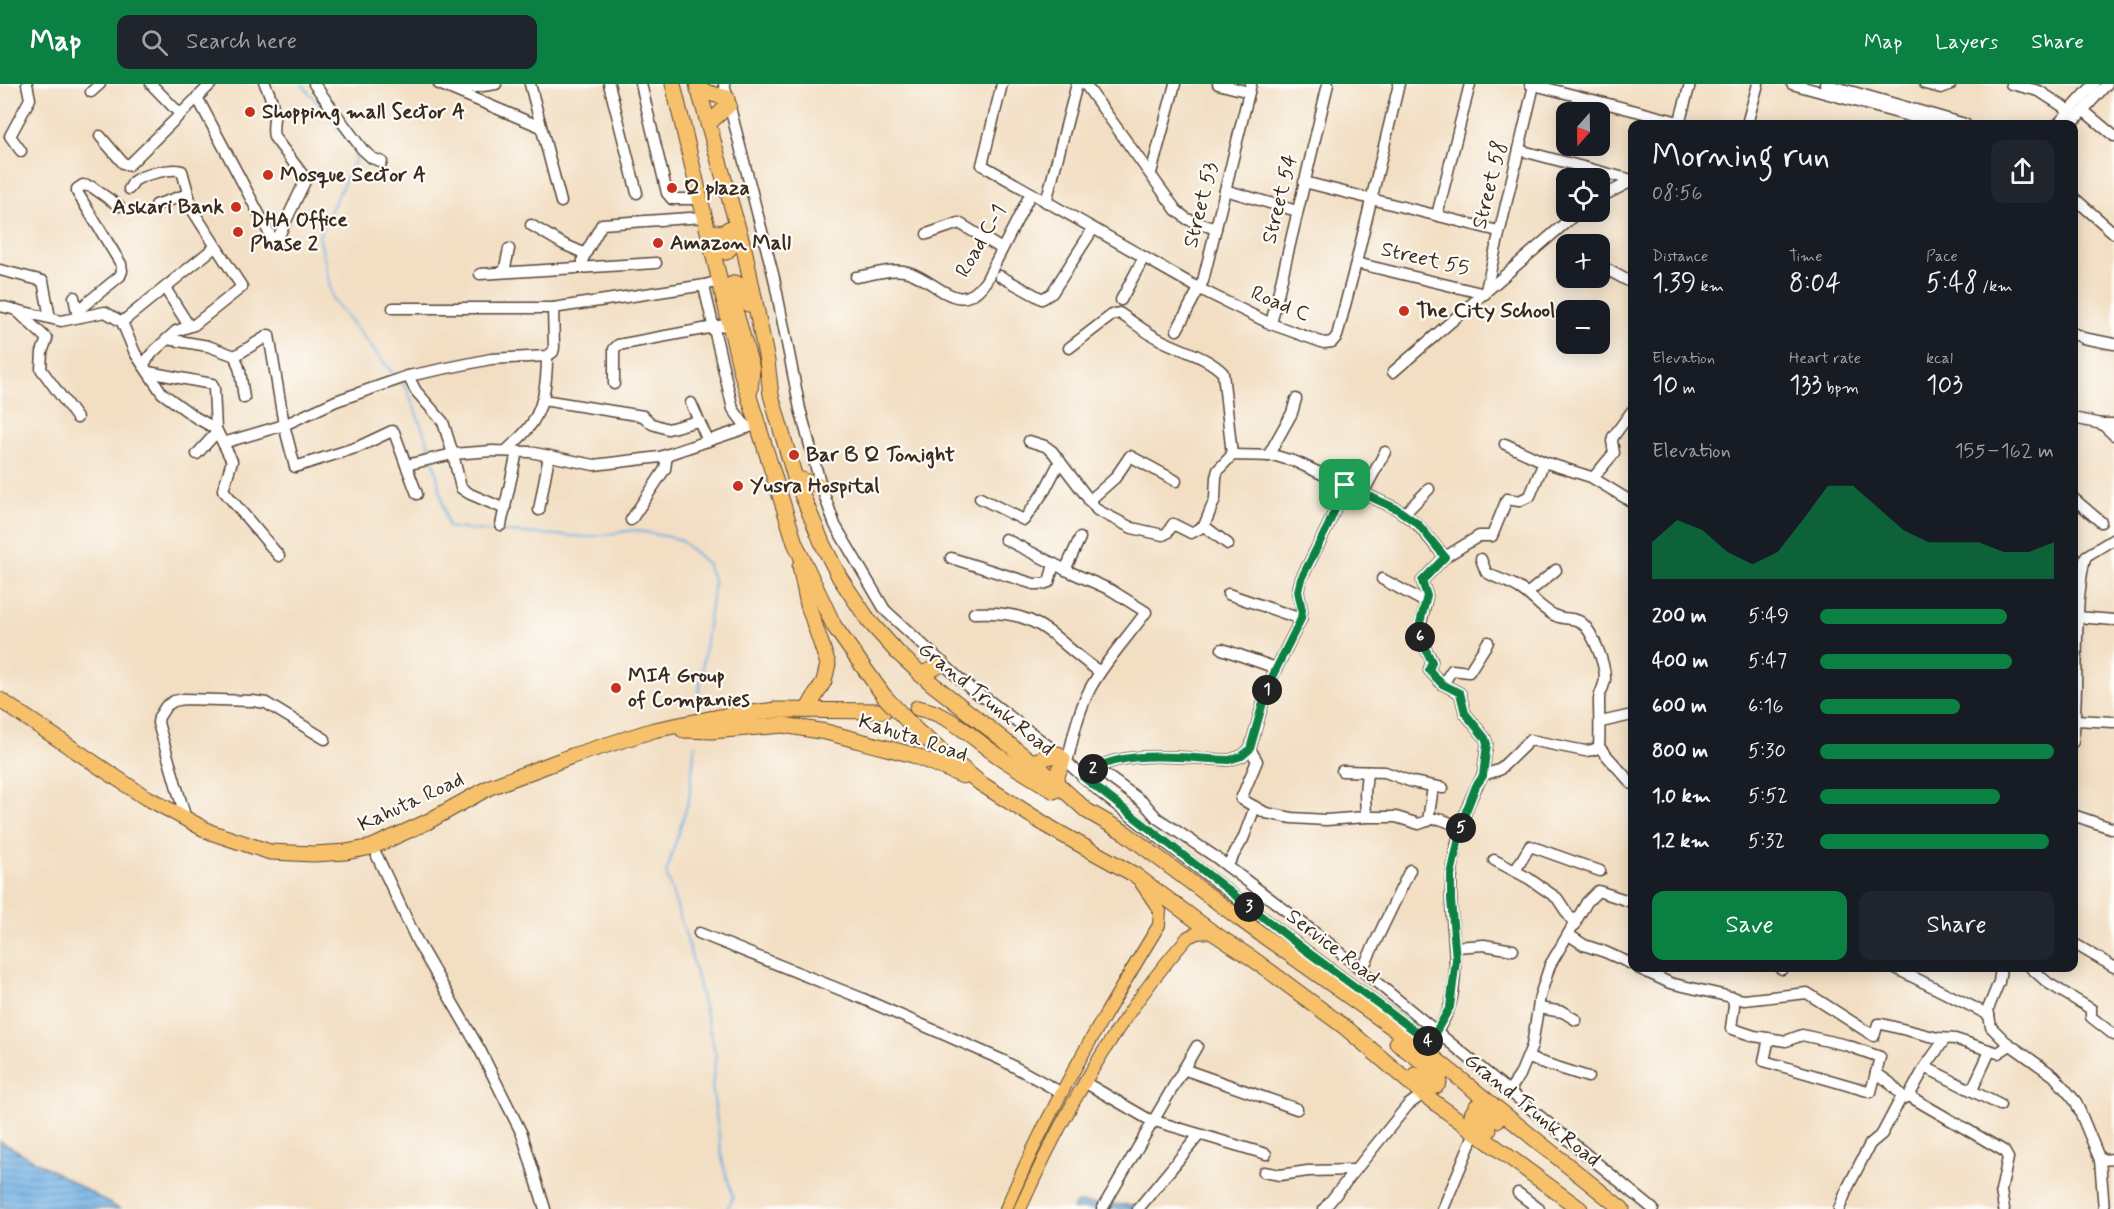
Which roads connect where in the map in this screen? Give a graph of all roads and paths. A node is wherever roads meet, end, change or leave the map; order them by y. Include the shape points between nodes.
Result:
1 (27, 84) edge
2 (100, 84) edge
3 (151, 84) edge
4 (211, 84) edge
5 (265, 84) edge
6 (314, 84) edge
7 (439, 84) edge
8 (496, 84) edge
9 (530, 84) edge
10 (609, 84) edge
11 (641, 84) edge
12 (673, 84) edge
13 (1002, 84) edge
14 (1077, 84) edge
15 (1085, 84) edge
16 (1175, 84) edge
17 (1218, 84) edge
18 (1328, 84) edge
19 (1399, 84) edge
20 (1470, 84) edge
21 (1690, 84) edge
22 (1758, 84) edge
23 (1791, 84) edge
24 (1826, 84) edge
25 (1925, 84) edge
26 (1951, 84) edge
27 (2011, 84) edge
28 (2094, 84) edge
29 (2107, 84) edge
30 (1532, 85) edge
31 (698, 87) edge
32 (1250, 88) edge
33 (454, 90) junction
34 (91, 92) dead end
35 (726, 96) edge
36 (197, 97) junction
37 (2070, 111) junction
38 (2084, 111) junction
39 (180, 114) junction
40 (1667, 120) edge
41 (1680, 120) edge
42 (1748, 120) edge
43 (1923, 120) edge
44 (1951, 120) edge
45 (2062, 120) edge
46 (2075, 120) edge
47 (708, 124) junction
48 (540, 127) junction
49 (100, 136) dead end
50 (2114, 136) edge
51 (687, 144) junction
52 (714, 150) junction
53 (1519, 150) junction
54 (21, 151) dead end
55 (382, 162) dead end
56 (1151, 173) junction
57 (1628, 180) edge
58 (1304, 182) junction
59 (1628, 183) edge
60 (129, 189) dead end
61 (1225, 190) junction
62 (1610, 192) edge
63 (2078, 192) edge
64 (637, 193) dead end
65 (188, 194) junction
66 (1031, 194) junction
67 (700, 199) junction
68 (1371, 199) junction
69 (2078, 201) edge
70 (561, 202) dead end
71 (1046, 202) junction
72 (156, 205) dead end
73 (119, 206) dead end
74 (1297, 211) junction
75 (1437, 215) junction
76 (704, 217) junction
77 (1567, 222) edge
78 (2114, 224) edge
79 (531, 225) dead end
80 (1093, 229) junction
81 (1216, 229) junction
82 (1498, 231) junction
83 (2114, 233) edge
84 (927, 234) dead end
85 (215, 247) junction
86 (509, 249) dead end
87 (1002, 249) junction
88 (586, 254) junction
89 (1144, 257) junction
90 (656, 263) dead end
91 (1356, 263) junction
92 (583, 268) junction
93 (0, 270) edge
94 (1610, 271) edge
95 (504, 272) junction
96 (480, 274) dead end
97 (1000, 276) dead end
98 (856, 277) dead end
99 (1628, 281) edge
100 (712, 283) junction
101 (165, 288) junction
102 (1200, 289) junction
103 (1485, 294) junction
104 (74, 297) dead end
105 (1121, 300) dead end
106 (0, 306) edge
107 (393, 308) dead end
108 (553, 308) junction
109 (15, 310) junction
110 (77, 314) junction
111 (50, 318) junction
112 (123, 322) junction
113 (729, 324) junction
114 (1270, 324) junction
115 (189, 326) junction
116 (713, 327) junction
117 (1177, 330) dead end
118 (2078, 336) edge
119 (167, 339) junction
120 (2114, 344) edge
121 (1069, 348) dead end
122 (235, 356) junction
123 (548, 356) junction
124 (145, 368) junction
125 (1393, 372) dead end
126 (401, 378) junction
127 (614, 384) dead end
128 (771, 395) junction
129 (750, 397) junction
130 (244, 398) dead end
131 (1296, 399) dead end
132 (543, 400) junction
133 (691, 403) dead end
134 (1628, 416) edge
135 (77, 418) dead end
136 (2078, 419) edge
137 (698, 421) junction
138 (2102, 424) junction
139 (2114, 424) edge
140 (284, 425) junction
141 (752, 426) junction
142 (216, 431) junction
143 (2114, 435) edge
144 (708, 441) junction
145 (1029, 441) dead end
146 (223, 443) junction
147 (1505, 444) dead end
148 (512, 452) junction
149 (1385, 452) dead end
150 (197, 454) dead end
151 (453, 454) junction
152 (668, 455) junction
153 (1232, 455) junction
154 (549, 456) junction
155 (1268, 456) junction
156 (1060, 461) junction
157 (1544, 462) junction
158 (406, 465) junction
159 (795, 478) junction
160 (1593, 478) junction
161 (1176, 481) dead end
162 (1345, 485) junction
163 (821, 486) junction
164 (1429, 489) dead end
165 (1363, 493) junction
166 (417, 494) dead end
167 (981, 498) dead end
168 (1628, 500) edge
169 (1089, 501) junction
170 (2078, 503) edge
171 (505, 508) junction
172 (538, 510) dead end
173 (1404, 514) junction
174 (631, 520) dead end
175 (2101, 522) dead end
176 (501, 525) dead end
177 (1204, 526) junction
178 (1080, 538) dead end
179 (1005, 539) dead end
180 (2114, 539) edge
181 (795, 543) junction
182 (1228, 544) dead end
183 (279, 556) dead end
184 (1445, 557) junction
185 (951, 558) dead end
186 (1480, 559) dead end
187 (1054, 564) junction
188 (1065, 570) junction
189 (1556, 570) dead end
190 (1382, 579) dead end
191 (1528, 593) junction
192 (1228, 594) dead end
193 (1425, 602) junction
194 (974, 613) dead end
195 (2078, 617) joint
196 (1301, 619) junction
197 (2114, 620) edge
198 (1488, 642) dead end
199 (1222, 649) dead end
200 (942, 664) junction
201 (1276, 668) junction
202 (1100, 672) junction
203 (921, 675) junction
204 (1443, 684) junction
205 (0, 700) edge
206 (884, 704) junction
207 (916, 708) dead end
208 (807, 710) junction
209 (1628, 716) edge
210 (2078, 720) edge
211 (1601, 722) junction
212 (2114, 722) edge
213 (654, 730) junction
214 (325, 739) dead end
215 (1599, 747) junction
216 (1250, 749) junction
217 (1063, 758) junction
218 (1031, 762) junction
219 (1342, 771) dead end
220 (1367, 772) junction
221 (1106, 775) dead end
222 (1483, 776) junction
223 (1083, 777) junction
224 (1628, 780) edge
225 (1055, 782) junction
226 (980, 783) junction
227 (1255, 807) junction
228 (1087, 811) junction
229 (1366, 817) junction
230 (2078, 817) edge
231 (186, 819) junction
232 (1428, 821) junction
233 (1461, 827) junction
234 (2114, 829) edge
235 (377, 856) dead end
236 (1494, 860) dead end
237 (1227, 866) junction
238 (1410, 870) dead end
239 (1515, 871) junction
240 (1600, 871) dead end
241 (1135, 875) junction
242 (1628, 901) edge
243 (1572, 930) junction
244 (1212, 932) junction
245 (699, 933) dead end
246 (2078, 946) edge
247 (1455, 947) junction
248 (1513, 950) dead end
249 (1628, 962) edge
250 (2114, 967) edge
251 (1362, 970) junction
252 (1650, 972) edge
253 (1903, 972) edge
254 (2000, 972) edge
255 (2036, 972) edge
256 (1733, 997) junction
257 (1360, 1004) junction
258 (1539, 1008) junction
259 (1989, 1016) junction
260 (1576, 1020) dead end
261 (1346, 1028) junction
262 (1436, 1032) junction
263 (2114, 1035) edge
264 (1769, 1038) junction
265 (1945, 1039) junction
266 (2010, 1044) junction
267 (1197, 1046) dead end
268 (1426, 1046) junction
269 (1990, 1050) junction
270 (1528, 1058) junction
271 (1925, 1067) junction
272 (1183, 1069) junction
273 (1876, 1073) junction
274 (1588, 1077) dead end
275 (1084, 1082) junction
276 (1509, 1090) junction
277 (1972, 1090) junction
278 (1062, 1093) junction
279 (1423, 1094) junction
280 (1906, 1096) junction
281 (2000, 1105) dead end
282 (1296, 1109) dead end
283 (1153, 1121) junction
284 (1475, 1132) junction
285 (1199, 1135) junction
286 (1266, 1154) dead end
287 (2114, 1159) edge
288 (2100, 1160) junction
289 (1355, 1170) junction
290 (1264, 1172) dead end
291 (1583, 1179) junction
292 (1625, 1188) junction
293 (1518, 1193) dead end
294 (1562, 1201) edge
295 (1618, 1205) edge
296 (546, 1209) edge
297 (1006, 1209) edge
298 (1021, 1209) edge
299 (1102, 1209) edge
300 (1138, 1209) edge
301 (1324, 1209) edge
302 (1443, 1209) edge
303 (1539, 1209) edge
304 (1580, 1209) edge
305 (1653, 1209) edge
306 (1839, 1209) edge
307 (2004, 1209) edge
308 (2104, 1209) edge

1 - 54 street via 30,99 10,136
2 - 34 street
3 - 39 street
4 - 36 street
5 - 36 street via 274,117 274,137 306,179 275,244
6 - 55 street via 362,149
7 - 33 street
8 - 33 street
9 - 48 street
10 - 64 street
11 - 67 street via 666,194 672,199
12 - 51 highway
13 - 66 street, Road C via 982,165
14 - 71 street
15 - 56 street
16 - 56 street
17 - 32 street
18 - 58 street, Street 54
19 - 68 street, Road C
20 - 75 street
21 - 41 street
22 - 42 street
23 - 43 street
24 - 44 street
25 - 26 street via 1941,88
27 - 37 street via 2039,91
28 - 37 street
29 - 38 street
30 - 40 street
30 - 53 street, Street 58
31 - 35 highway
31 - 47 highway, Grand Trunk Road
32 - 61 street, Street 53
33 - 48 street
35 - 47 highway
35 - 163 street, Service Road via 774,278 800,410
36 - 39 street
37 - 45 street
38 - 46 street
38 - 50 street
39 - 49 street via 129,165
47 - 52 highway, Grand Trunk Road
48 - 70 street
51 - 52 highway via 697,156 719,248 726,252 732,246 712,163
51 - 67 highway
52 - 128 highway, Grand Trunk Road via 745,253
53 - 57 street
53 - 82 street, Street 58
56 - 81 street via 1186,219
58 - 68 street
58 - 74 street, Street 54
59 - 62 street
60 - 65 street via 135,181 176,168 182,171
61 - 74 street
61 - 81 street, Street 53
63 - 78 street
65 - 72 street
65 - 85 street via 193,212
66 - 71 street, Road C
66 - 87 street, Road C-1
67 - 76 highway
68 - 75 street
68 - 91 street, Road C
69 - 83 street
71 - 80 street, Road C
73 - 110 street via 92,187 83,185 77,189 122,271
74 - 114 street, Street 54
75 - 82 street
76 - 88 street via 605,223
76 - 100 highway
77 - 103 street
79 - 88 street
80 - 89 street, Road C
80 - 97 street via 1052,293 1042,299
81 - 102 street, Street 53
82 - 103 street, Street 58
84 - 87 street via 959,223
85 - 101 street
85 - 115 street via 242,287
86 - 95 street
87 - 98 street, Road C-1 via 986,281 969,297 956,297 910,272
88 - 92 street
89 - 102 street, Road C
89 - 105 street
90 - 92 street
91 - 103 street, Street 55
91 - 114 street, Road C via 1337,336 1332,342 1324,343
92 - 95 street
93 - 111 street via 43,281
94 - 99 street
95 - 96 street
100 - 108 street
100 - 113 highway
100 - 116 street
101 - 112 street
101 - 115 street
102 - 114 street, Road C
102 - 117 street, Street 53
103 - 125 street
104 - 110 street
106 - 109 street
107 - 108 street
108 - 123 street via 554,352
109 - 111 street
109 - 135 street via 47,339 41,369
110 - 111 street via 61,321
110 - 112 street via 105,312
112 - 124 street
113 - 116 street
113 - 129 highway
115 - 119 street
116 - 127 street via 615,346
116 - 141 street via 733,409
118 - 120 street
119 - 122 street via 208,346
119 - 124 street via 153,352
121 - 153 street via 1119,313 1158,339 1218,368 1223,373
122 - 130 street
122 - 140 street via 268,335
123 - 126 street via 491,359
123 - 132 street
124 - 142 street via 162,393
124 - 142 street via 212,384
126 - 140 street via 336,400
126 - 151 street via 443,422
128 - 129 highway via 749,307 743,288 736,283 731,285 730,292 752,369
128 - 159 highway, Grand Trunk Road
129 - 141 highway
131 - 155 street
132 - 137 street via 643,416 668,429
132 - 148 street
133 - 137 street
134 - 160 street via 1613,437 1614,453
136 - 138 street
137 - 144 street
138 - 139 street
138 - 143 street
140 - 146 street
140 - 158 street via 295,467 358,447 392,431
141 - 144 street
141 - 181 highway
142 - 146 street
142 - 150 street
144 - 152 street
145 - 156 street via 1045,446
146 - 183 street via 232,461 223,490
147 - 157 street
148 - 151 street
148 - 154 street
148 - 171 street
149 - 165 street
151 - 158 street
151 - 171 street via 461,488
152 - 154 street via 594,465
152 - 174 street via 665,469
153 - 155 street
153 - 177 street via 1218,470 1215,499
154 - 172 street
155 - 162 street via 1296,462
156 - 167 street via 1026,519
156 - 169 street
157 - 160 street
157 - 184 street via 1530,496 1519,501 1507,499 1492,536 1479,536
158 - 166 street
159 - 163 highway
159 - 203 highway, Grand Trunk Road via 840,578 869,621
160 - 168 street
161 - 169 street via 1130,456
162 - 165 street
162 - 196 street via 1301,579
163 - 200 street, Service Road via 835,525 879,601
164 - 173 street
165 - 173 street
169 - 177 street via 1107,517 1158,534 1165,534 1173,524 1191,533
170 - 175 street
171 - 176 street
173 - 184 street via 1418,524
177 - 182 street
178 - 188 street
179 - 187 street
180 - 195 street via 2086,555
181 - 206 highway via 834,626
181 - 208 highway via 808,605 828,663 825,681
184 - 193 street via 1422,581
185 - 187 street via 1034,584 1049,582
186 - 191 street via 1486,572
187 - 188 street
188 - 202 street via 1111,590 1146,612
189 - 191 street
190 - 193 street
191 - 211 street via 1539,606 1559,618 1578,620 1591,634 1605,679 1599,698
192 - 196 street
193 - 204 street via 1421,640 1432,662 1429,670
194 - 202 street via 994,612 1030,619
195 - 197 street
196 - 201 street
198 - 204 street via 1469,672 1452,670
199 - 201 street
200 - 203 highway
200 - 217 street, Service Road
201 - 216 street
202 - 217 street
203 - 218 highway, Grand Trunk Road
204 - 222 street via 1460,693 1465,713 1485,738
205 - 231 highway, Kahuta Road via 142,795
206 - 208 highway, Kahuta Road
206 - 226 highway, bridge
207 - 228 highway via 947,718
208 - 213 highway, Kahuta Road via 719,717
209 - 211 street
210 - 212 street
211 - 215 street
213 - 226 highway, Kahuta Road via 783,726 826,732 913,755
213 - 231 highway, Kahuta Road via 490,787 372,847 346,852 270,852 210,832
214 - 231 street via 266,703 194,698 174,701 162,712 158,723
215 - 222 street via 1585,751 1530,740 1499,770
215 - 224 street
216 - 223 street via 1229,760 1126,758
216 - 227 street via 1257,761 1241,799
217 - 218 highway
217 - 223 street, Service Road
217 - 225 highway
218 - 225 highway, Grand Trunk Road
219 - 220 street
220 - 229 street
220 - 232 street via 1385,772 1438,787
221 - 237 street via 1144,803 1157,818
222 - 233 street
223 - 268 street, Service Road
225 - 228 highway, Grand Trunk Road
226 - 241 highway
227 - 229 street via 1292,818
227 - 237 street
228 - 257 highway, Grand Trunk Road via 1124,832
229 - 232 street via 1419,824
230 - 234 street
232 - 233 street via 1440,819
233 - 247 street via 1451,875
235 - 296 street via 418,943 480,1050 522,1134
236 - 239 street
237 - 251 street
238 - 251 street
239 - 240 street via 1530,846
239 - 243 street via 1557,898
241 - 244 highway
241 - 278 main road via 1160,911 1159,925
242 - 243 street via 1598,891 1587,902
243 - 249 street via 1584,945
243 - 258 street via 1544,979
244 - 261 highway
244 - 275 main road via 1188,936 1128,1013
245 - 278 street via 1002,1059
246 - 250 street
247 - 248 street via 1484,945
247 - 262 street via 1450,1007
251 - 262 street
252 - 256 street via 1670,982
253 - 259 street
254 - 259 street
255 - 263 street via 2091,1009 2091,1017
256 - 264 street via 1731,1028
256 - 265 street via 1744,1000 1808,993 1872,1035 1882,1024
257 - 261 highway via 1380,1029 1440,1076 1439,1082 1430,1086 1374,1043
257 - 268 highway, Grand Trunk Road
258 - 260 street via 1563,1012
258 - 270 street
259 - 266 street via 1990,1027
261 - 279 highway
262 - 268 street
262 - 276 street
264 - 273 street via 1789,1041 1802,1035 1846,1045 1880,1057
264 - 273 street via 1764,1061 1867,1092 1871,1092
265 - 269 street
265 - 271 street
266 - 269 street via 2002,1052
266 - 288 street via 2054,1076 2076,1102
267 - 272 street
268 - 291 highway, Grand Trunk Road
269 - 277 street
270 - 274 street
270 - 276 street
271 - 277 street
271 - 280 street
272 - 282 street
272 - 283 street
273 - 280 street
275 - 283 street
275 - 298 main road via 1065,1113
276 - 292 street
277 - 281 street
278 - 297 main road
279 - 284 highway
279 - 289 street via 1408,1105
280 - 306 street via 1882,1134 1870,1144
280 - 307 street via 2004,1151
283 - 285 street
283 - 299 street
284 - 294 highway
284 - 302 street
285 - 286 street
285 - 300 street
287 - 288 street
288 - 308 street
289 - 290 street
289 - 301 street
291 - 294 highway via 1481,1108 1474,1110 1473,1118 1543,1172
291 - 295 highway, Grand Trunk Road
292 - 295 street
292 - 305 street
293 - 303 street
294 - 304 highway

